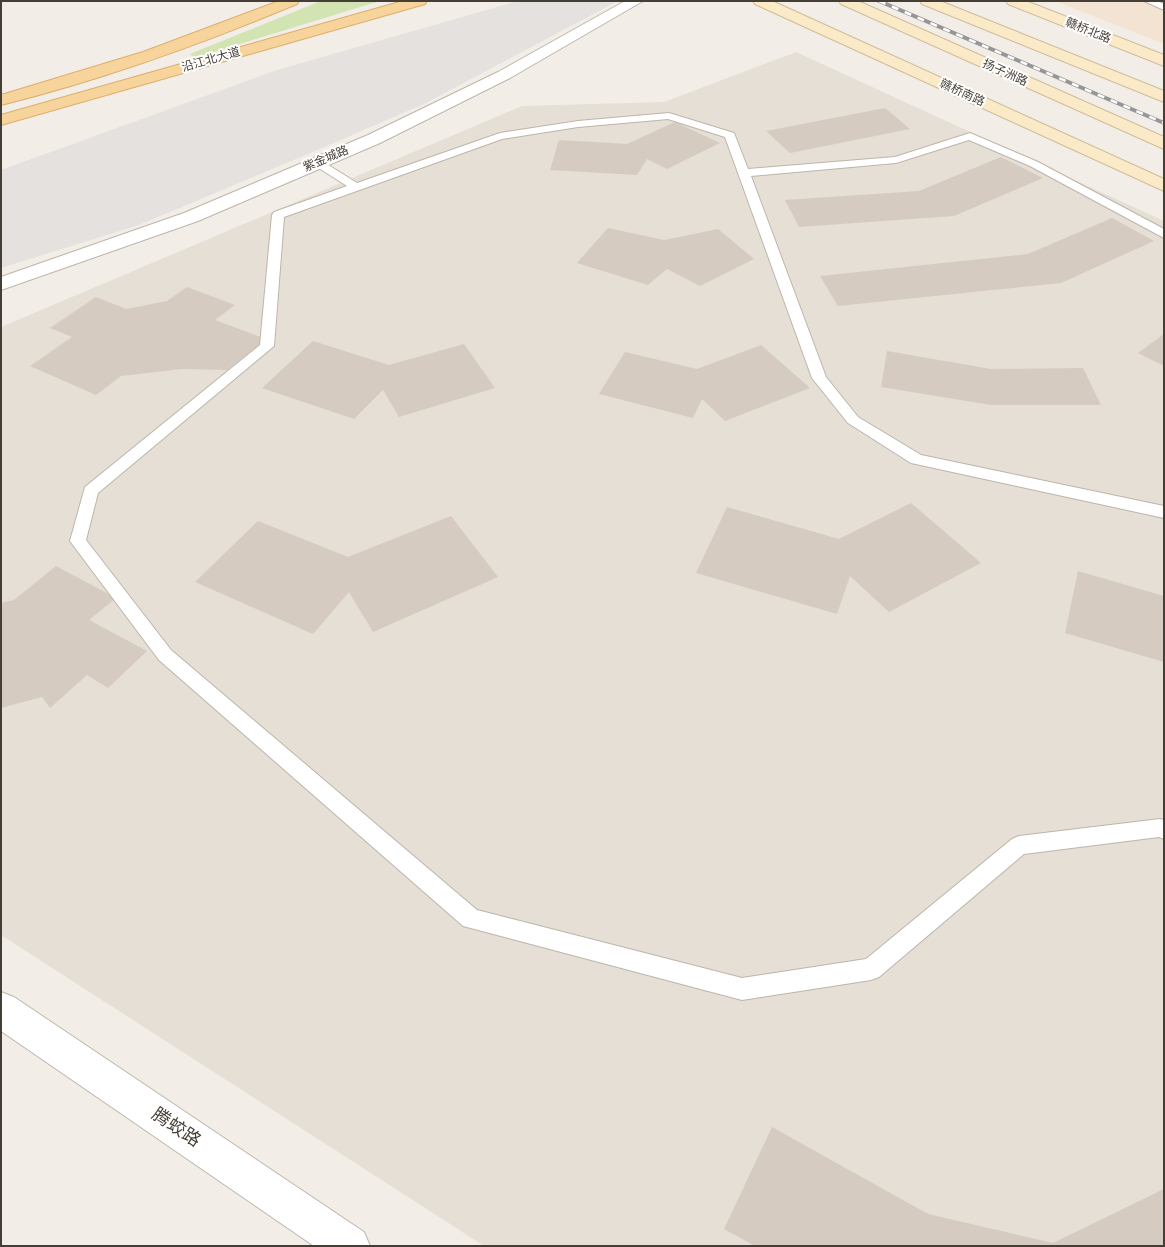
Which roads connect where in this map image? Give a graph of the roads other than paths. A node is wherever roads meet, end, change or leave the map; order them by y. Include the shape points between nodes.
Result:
1 (292, 1) edge
2 (420, 1) edge
3 (636, 1) edge
4 (760, 1) edge
5 (846, 1) edge
6 (927, 1) edge
7 (1013, 1) edge
8 (1148, 1) edge
9 (1164, 7) edge
10 (1164, 62) edge
11 (1164, 97) edge
12 (1, 100) edge
13 (1, 120) edge
14 (1164, 144) edge
15 (318, 163) junction
16 (744, 173) junction
17 (1164, 186) edge
18 (356, 187) junction
19 (1164, 234) edge
20 (1, 284) edge
21 (1164, 512) edge
22 (1164, 830) edge
23 (1, 1010) edge
24 (350, 1246) edge

1 - 12 main road, 沿江北大道 via 175,46
2 - 13 main road, 沿江北大道
3 - 15 street, 紫金城路 via 504,75
4 - 17 main road, 赣桥南路
5 - 14 main road, 扬子洲路
6 - 11 main road
7 - 10 main road, 赣桥北路
8 - 9 lane
15 - 18 lane
15 - 20 street, 紫金城路 via 191,217
16 - 18 lane via 730,135 669,116 578,124 500,136
16 - 19 lane via 896,160 970,136 1034,164
16 - 21 lane via 819,378 853,420 916,458
18 - 22 lane via 278,215 267,346 91,492 78,541 165,655 471,919 742,989 871,969 1019,845
23 - 24 street, 腾蛟路

